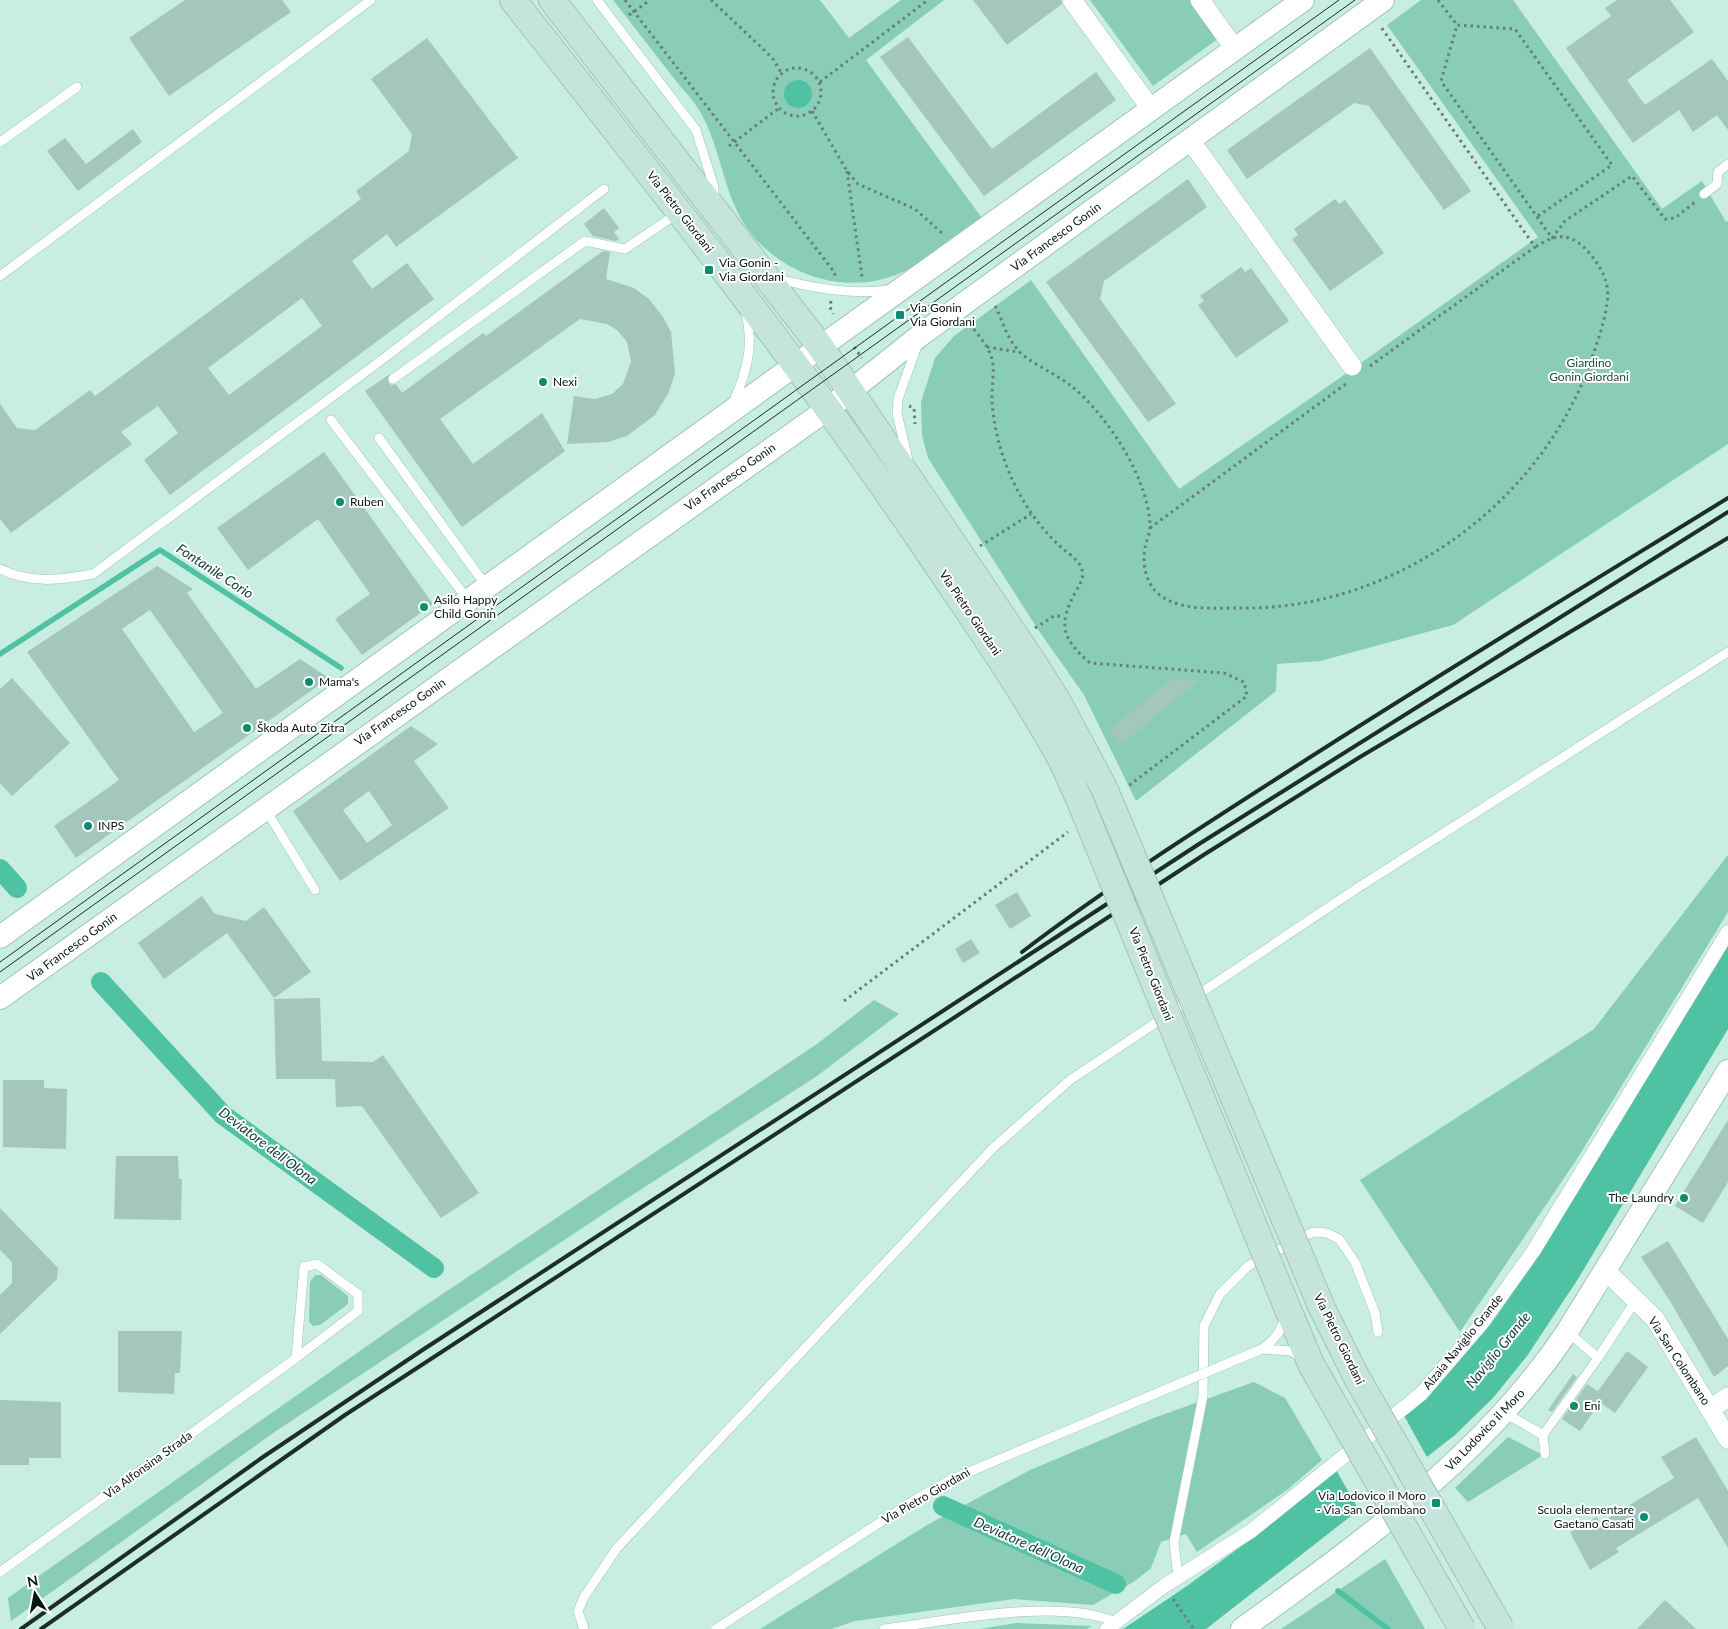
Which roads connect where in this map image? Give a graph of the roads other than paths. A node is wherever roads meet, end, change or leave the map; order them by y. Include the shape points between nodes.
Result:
1 (372, 0) edge
2 (513, 0) edge
3 (552, 0) edge
4 (597, 0) edge
5 (1072, 0) edge
6 (1200, 0) edge
7 (1303, 0) edge
8 (1383, 0) edge
9 (1235, 49) junction
10 (77, 87) dead end
11 (1151, 109) junction
12 (1190, 140) junction
13 (0, 142) edge
14 (1728, 164) edge
15 (604, 189) dead end
16 (1704, 194) road end
17 (715, 209) junction
18 (680, 211) junction
19 (766, 275) junction
20 (0, 276) edge
21 (902, 288) junction
22 (740, 290) junction
23 (922, 334) junction
24 (820, 346) junction
25 (797, 364) junction
26 (1357, 372) road end
27 (393, 379) dead end
28 (851, 392) junction
29 (829, 408) junction
30 (730, 412) junction
31 (331, 420) dead end
32 (379, 438) dead end
33 (912, 480) junction
34 (0, 569) edge
35 (487, 587) junction
36 (468, 600) junction
37 (1728, 652) edge
38 (265, 808) junction
39 (315, 890) dead end
40 (1728, 932) edge
41 (0, 937) edge
42 (0, 998) edge
43 (1728, 1071) edge
44 (1606, 1270) junction
45 (1636, 1300) junction
46 (1287, 1307) junction
47 (1378, 1332) dead end
48 (1567, 1332) junction
49 (1262, 1348) junction
50 (296, 1358) junction
51 (1598, 1358) junction
52 (1311, 1364) junction
53 (1728, 1397) edge
54 (1710, 1409) junction
55 (1505, 1413) junction
56 (1543, 1435) junction
57 (1728, 1439) edge
58 (1544, 1454) dead end
59 (0, 1572) edge
60 (1178, 1578) junction
61 (1111, 1626) edge
62 (584, 1629) edge
63 (716, 1629) edge
64 (884, 1629) edge
65 (1242, 1629) edge
66 (1462, 1629) edge
67 (1501, 1629) edge

1 - 20 lane
2 - 18 main road, Via Pietro Giordani
3 - 17 main road, Via Pietro Giordani
4 - 17 lane via 696,130 714,188
5 - 11 street
6 - 9 street
7 - 9 street
8 - 12 street, Via Francesco Gonin
9 - 11 street
10 - 13 lane
11 - 21 street
12 - 23 street, Via Francesco Gonin
12 - 26 street
14 - 16 lane via 1718,172 1717,184
15 - 34 lane via 379,362 93,574 36,580
17 - 19 main road, Via Pietro Giordani
18 - 22 main road, Via Pietro Giordani
18 - 27 lane via 625,250 585,241
19 - 21 lane via 838,291
19 - 24 main road, Via Pietro Giordani
21 - 24 street
22 - 25 main road, Via Pietro Giordani
22 - 30 lane via 750,328 750,358
23 - 28 street, Via Francesco Gonin
23 - 33 lane, Via Pietro Giordani via 898,398 897,414
24 - 25 street
24 - 28 main road, Via Pietro Giordani
25 - 29 main road, Via Pietro Giordani
25 - 30 street
28 - 29 street, Via Francesco Gonin
28 - 33 main road, Via Pietro Giordani
29 - 38 street, Via Francesco Gonin
29 - 46 main road, Via Pietro Giordani, bridge via 1009,672 1062,764
30 - 35 street
31 - 36 lane
32 - 35 lane
33 - 67 main road, Via Pietro Giordani, bridge via 1058,700 1104,788 1322,1308 1356,1376
35 - 36 street
36 - 41 street
37 - 62 lane via 1358,887 1070,1080 993,1148 617,1548 578,1611
38 - 39 lane
38 - 42 street, Via Francesco Gonin
40 - 60 street, Alzaia Naviglio Grande via 1534,1250 1482,1323 1421,1394 1250,1531
43 - 44 street, Via Lodovico il Moro
44 - 45 street, Via San Colombano
44 - 48 street, Via Lodovico il Moro
45 - 51 lane
45 - 54 street, Via San Colombano via 1654,1319
46 - 49 lane, Via Pietro Giordani via 1276,1338
46 - 52 main road, Via Pietro Giordani
47 - 60 lane via 1375,1313 1355,1262 1338,1239 1327,1233 1313,1232 1248,1266 1220,1294 1204,1326 1203,1396 1174,1542
48 - 51 lane
48 - 55 street, Via Lodovico il Moro
49 - 52 lane, Via Pietro Giordani via 1291,1351
49 - 63 lane, Via Pietro Giordani, bridge via 952,1479
50 - 50 lane, Via Alfonsina Strada via 358,1311 358,1294 317,1264 304,1267
50 - 59 lane, Via Alfonsina Strada
51 - 56 lane
52 - 66 main road, Via Pietro Giordani, bridge
53 - 54 street, Via San Colombano
54 - 57 street, Via San Colombano
55 - 56 lane
55 - 65 street, Via Lodovico il Moro via 1440,1477 1365,1539
56 - 58 lane
60 - 61 street, Alzaia Naviglio Grande
61 - 64 lane via 1101,1616 1033,1610

